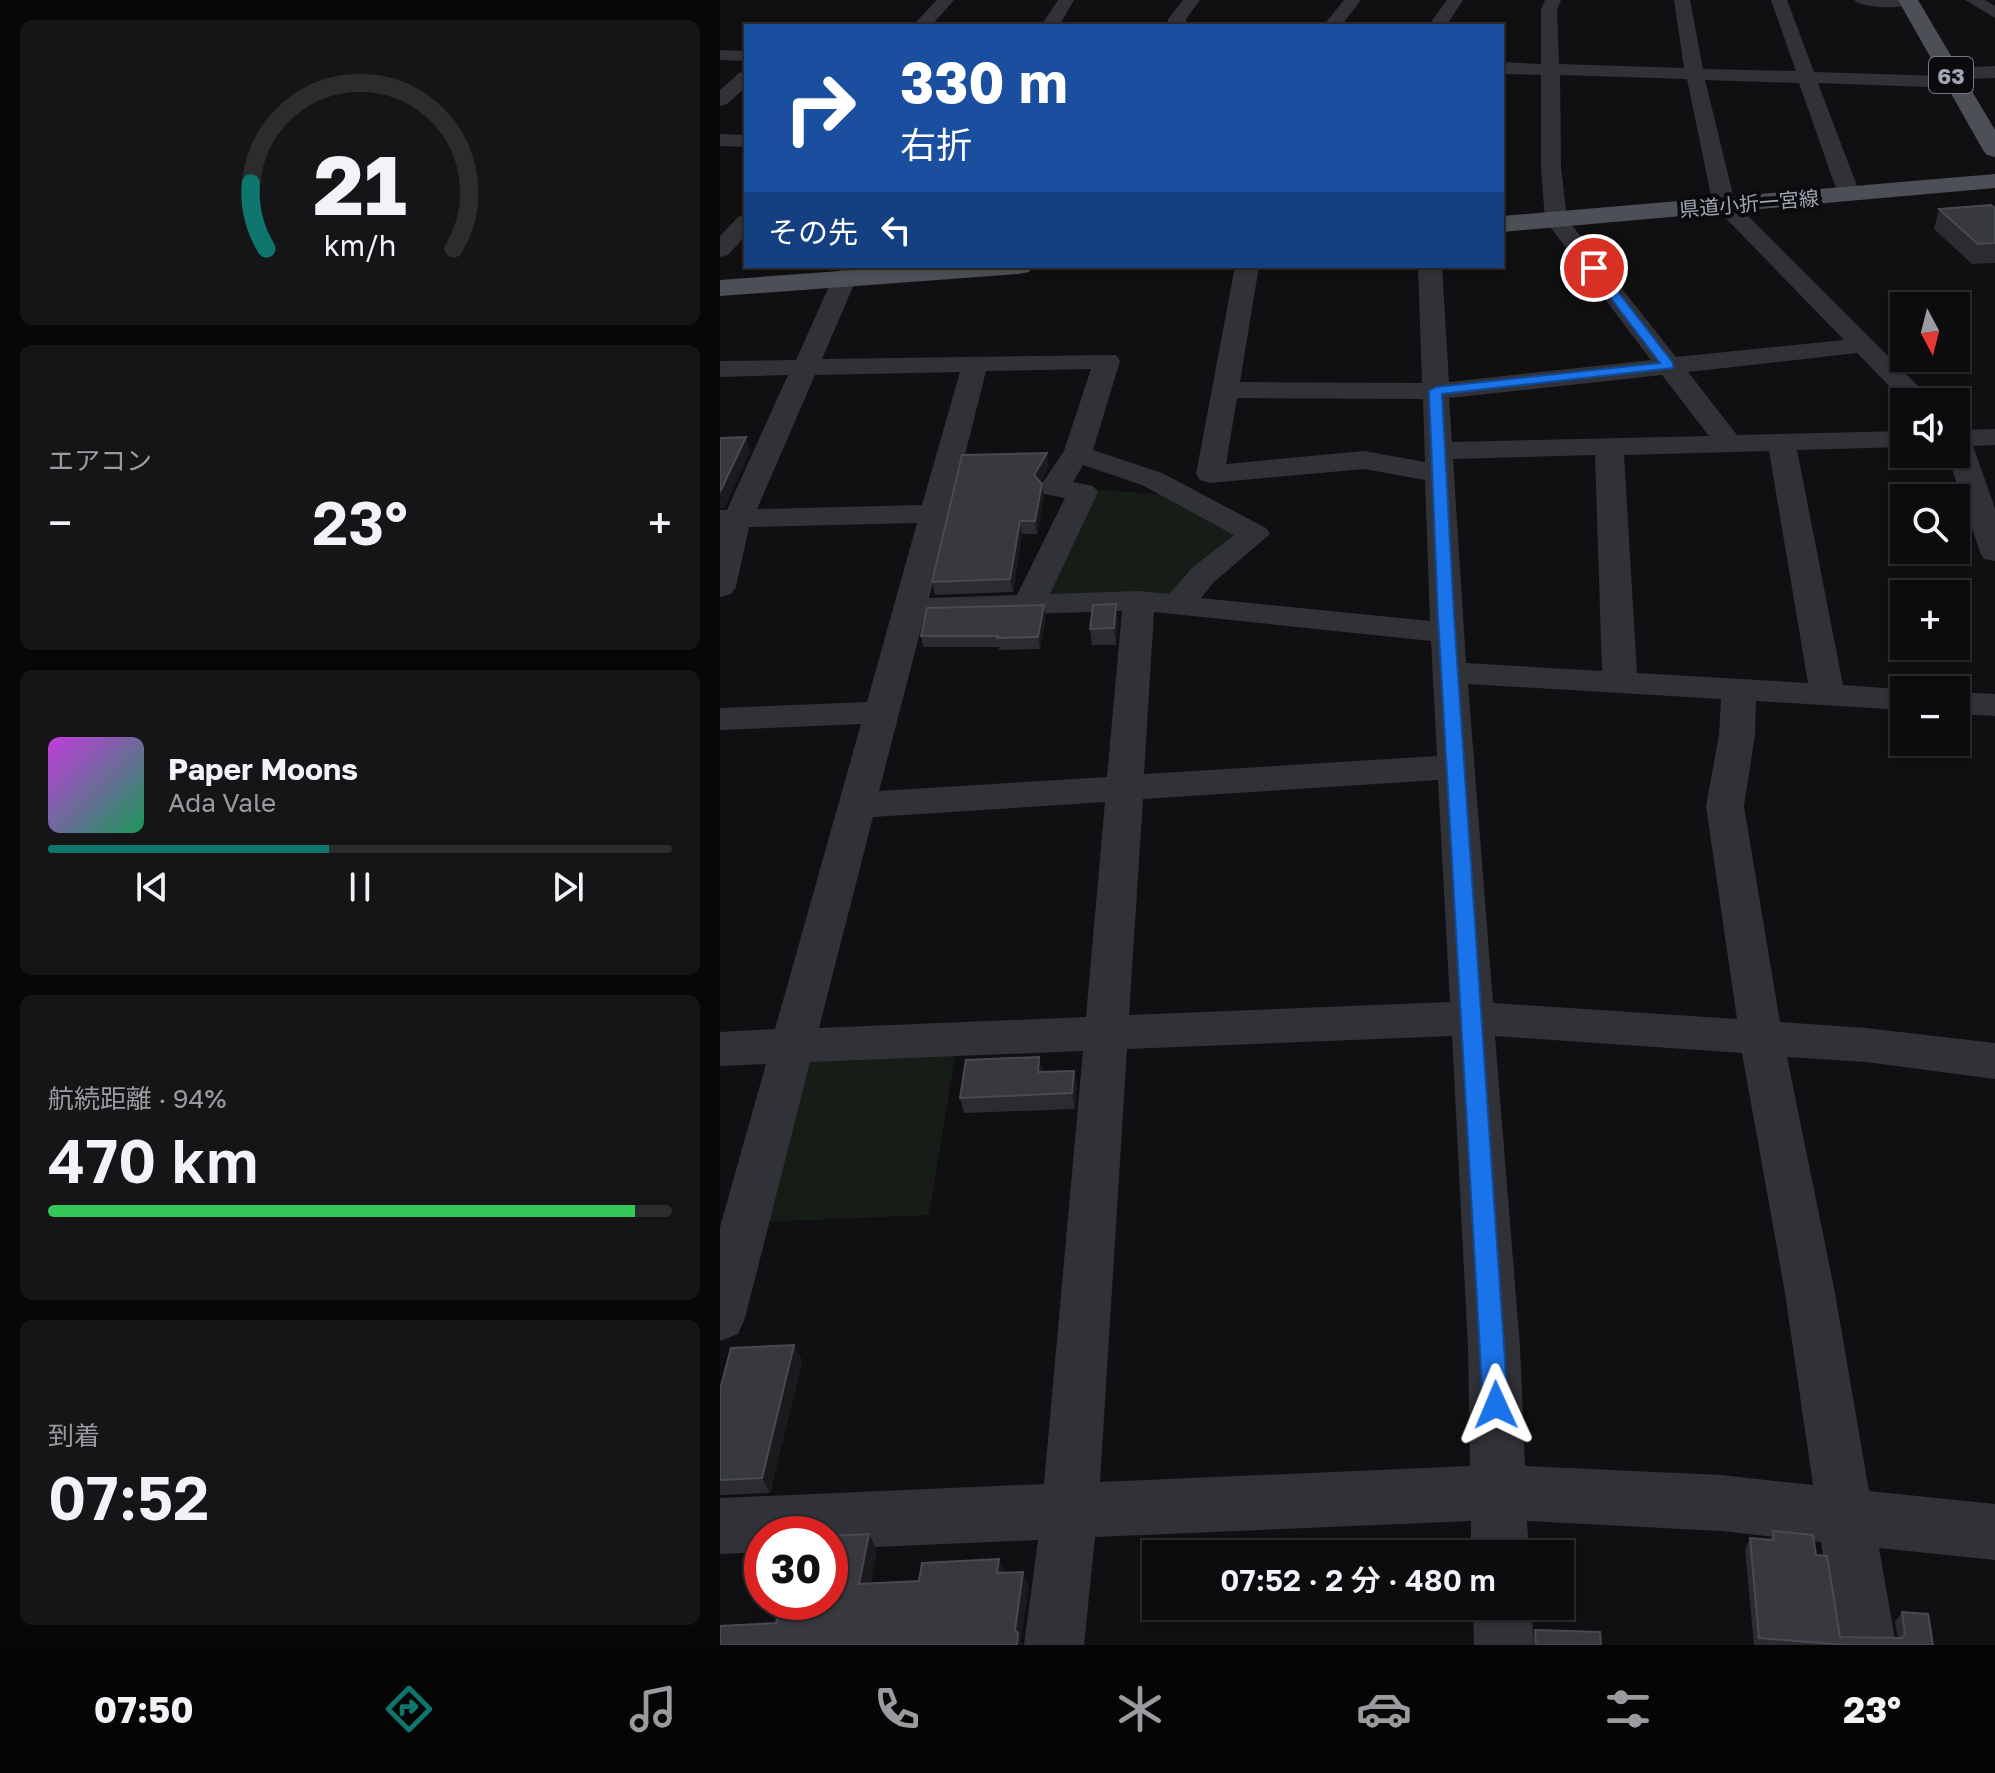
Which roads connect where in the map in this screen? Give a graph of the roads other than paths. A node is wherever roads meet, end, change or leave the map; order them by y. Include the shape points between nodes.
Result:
1 (946, 0) edge
2 (1066, 0) edge
3 (1192, 0) edge
4 (1353, 0) edge
5 (1455, 0) edge
6 (1553, 0) edge
7 (1682, 0) edge
8 (1779, 0) edge
9 (1862, 0) edge
10 (1973, 0) edge
11 (1909, 1) edge
12 (1995, 13) edge
13 (923, 24) edge
14 (1051, 24) edge
15 (1177, 24) edge
16 (1334, 24) edge
17 (1438, 24) edge
18 (720, 55) edge
19 (744, 56) edge
20 (1504, 68) edge
21 (1551, 69) junction
22 (1995, 72) edge
23 (1695, 74) junction
24 (1807, 77) junction
25 (1953, 78) junction
26 (744, 79) edge
27 (720, 100) edge
28 (720, 140) edge
29 (744, 141) edge
30 (1995, 150) edge
31 (1995, 181) edge
32 (1849, 194) junction
33 (1724, 205) junction
34 (1556, 220) junction
35 (744, 224) edge
36 (1504, 224) edge
37 (720, 250) edge
38 (971, 268) edge
39 (1247, 268) edge
40 (1430, 268) edge
41 (850, 273) edge
42 (720, 288) edge
43 (1864, 345) junction
44 (975, 364) junction
45 (1669, 366) junction
46 (805, 367) junction
47 (720, 369) edge
48 (1906, 388) edge
49 (1224, 390) junction
50 (1436, 391) junction
51 (1995, 437) edge
52 (1970, 438) edge
53 (1890, 439) edge
54 (1782, 443) junction
55 (1730, 444) junction
56 (1609, 446) junction
57 (1044, 454) edge
58 (1076, 454) junction
59 (1440, 462) junction
60 (1966, 468) edge
61 (1210, 474) junction
62 (1152, 479) junction
63 (935, 514) junction
64 (729, 519) edge
65 (1995, 552) edge
66 (720, 587) edge
67 (1158, 603) junction
68 (1029, 604) junction
69 (910, 608) junction
70 (1448, 633) junction
71 (1450, 673) junction
72 (1620, 683) junction
73 (1739, 689) junction
74 (1827, 694) junction
75 (1890, 698) edge
76 (1970, 704) edge
77 (1995, 705) edge
78 (882, 712) junction
79 (720, 719) edge
80 (1457, 767) junction
81 (1125, 787) junction
82 (857, 805) junction
83 (1474, 1018) junction
84 (1106, 1032) junction
85 (1761, 1037) junction
86 (793, 1046) junction
87 (720, 1049) edge
88 (1995, 1061) edge
89 (720, 1318) edge
90 (1498, 1492) junction
91 (1070, 1510) junction
92 (1845, 1517) junction
93 (720, 1526) edge
94 (1995, 1532) edge
95 (1500, 1540) edge
96 (1503, 1620) edge
97 (1054, 1645) edge
98 (1504, 1645) edge
99 (1866, 1645) edge

1 - 13 street
2 - 14 street
3 - 15 street
4 - 16 street
5 - 17 street
6 - 21 street
7 - 23 street
8 - 24 street
9 - 11 street
10 - 12 street
11 - 25 main road, 63
18 - 19 street
20 - 21 street
21 - 23 street
21 - 34 street
22 - 25 street
23 - 24 street
23 - 33 street
24 - 25 street
24 - 32 street
25 - 30 main road, 63
26 - 27 street
28 - 29 street
31 - 32 main road, 県道小折一宮線
32 - 33 main road, 県道小折一宮線
33 - 34 main road, 県道小折一宮線
33 - 43 street
34 - 36 main road, 県道小折一宮線
34 - 45 street
35 - 37 street
38 - 41 main road
39 - 49 street
40 - 50 street
41 - 42 main road
41 - 46 street
43 - 45 street
43 - 48 street
44 - 46 street
44 - 58 street via 1107,361
44 - 63 street via 966,456
45 - 50 street
45 - 55 street
46 - 47 street
46 - 64 street
49 - 50 street
49 - 61 street
50 - 59 street
51 - 52 street
53 - 54 street
54 - 55 street
54 - 74 street
55 - 56 street
56 - 59 street
56 - 72 street
57 - 58 street
58 - 62 street
58 - 68 street via 1054,488 1083,492
59 - 61 street via 1364,460
59 - 70 street
60 - 65 street
61 - 62 street
62 - 67 street via 1255,534
63 - 64 street
63 - 69 street
64 - 66 street
67 - 68 street
67 - 70 street
67 - 81 street
68 - 69 street
69 - 78 street
70 - 71 street
71 - 72 street
71 - 80 street
72 - 73 street
73 - 74 street
73 - 85 street via 1725,806
74 - 75 street
76 - 77 street
78 - 79 street
78 - 82 street
80 - 81 street
80 - 83 street
81 - 82 street
81 - 84 street
82 - 86 street
83 - 84 street
83 - 85 street
83 - 90 street
84 - 86 street
84 - 91 street
85 - 88 street
85 - 92 street via 1810,1293
86 - 87 street
86 - 89 street
90 - 91 street
90 - 92 street via 1721,1503
90 - 95 street
91 - 93 street
91 - 97 street
92 - 94 street
92 - 99 street
96 - 98 street

